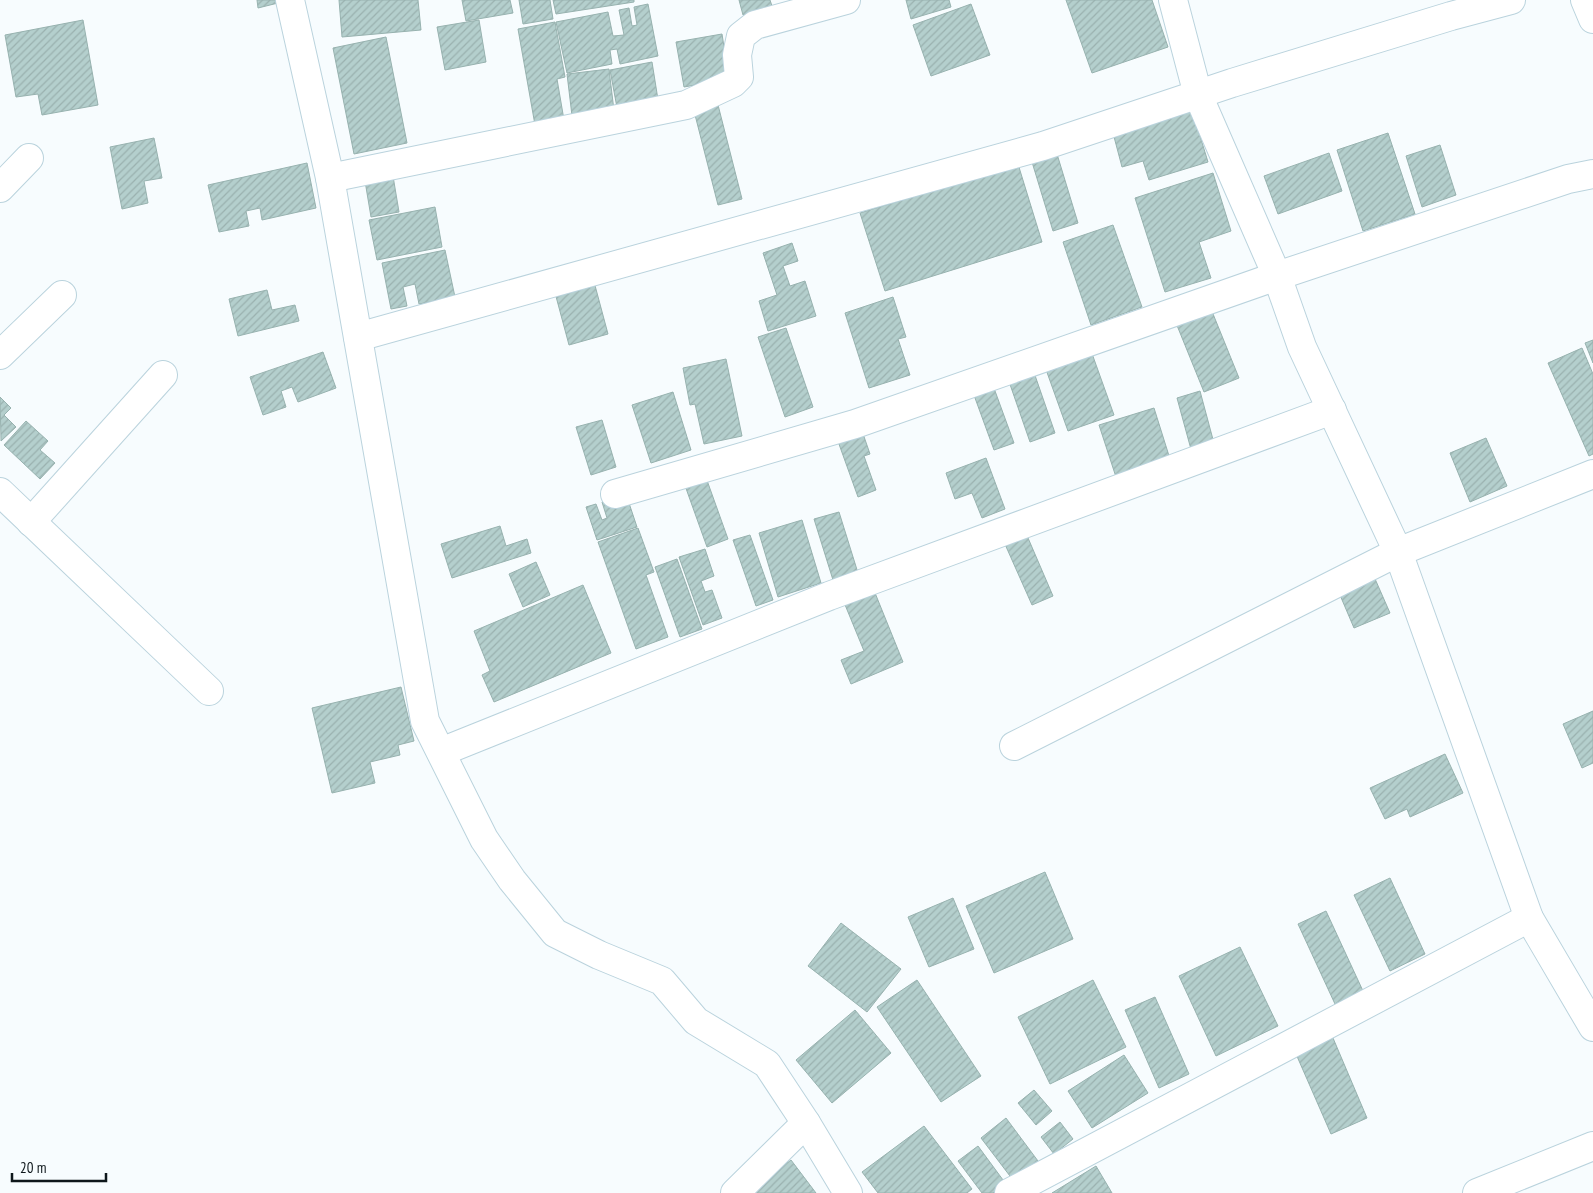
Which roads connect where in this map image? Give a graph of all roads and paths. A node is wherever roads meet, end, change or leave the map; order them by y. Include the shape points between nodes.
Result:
1 (290, 0) edge
2 (846, 0) edge
3 (1173, 0) edge
4 (1510, 0) edge
5 (1586, 0) edge
6 (1593, 18) edge
7 (1198, 95) junction
8 (29, 158) dead end
9 (1593, 174) edge
10 (330, 178) junction
11 (0, 188) edge
12 (1277, 276) junction
13 (62, 295) dead end
14 (358, 337) junction
15 (0, 356) edge
16 (163, 375) dead end
17 (1332, 410) junction
18 (1593, 474) edge
19 (0, 492) edge
20 (615, 494) dead end
21 (31, 522) junction
22 (1398, 552) junction
23 (209, 690) dead end
24 (1014, 746) dead end
25 (440, 752) junction
26 (1529, 918) junction
27 (1593, 1027) edge
28 (806, 1123) junction
29 (1593, 1146) edge
30 (734, 1193) edge
31 (848, 1193) edge
32 (1009, 1193) edge
33 (1477, 1193) edge

1 - 10 street
2 - 10 street via 755,25 741,36 736,55 739,77 733,83 686,105
3 - 7 street
4 - 7 street
5 - 6 street
7 - 12 street
7 - 14 street via 1043,146
8 - 11 street
9 - 12 street via 1568,179
10 - 14 street
12 - 17 street via 1302,347
12 - 20 street via 855,424
13 - 15 street
14 - 25 street via 425,721
16 - 21 street
17 - 22 street
17 - 25 street via 830,596
18 - 22 street
19 - 21 street
21 - 23 street
22 - 24 street
22 - 26 street
25 - 28 street via 484,839 555,933 662,982 696,1022 767,1064
26 - 27 street
26 - 32 street
28 - 30 street
28 - 31 street
29 - 33 street

